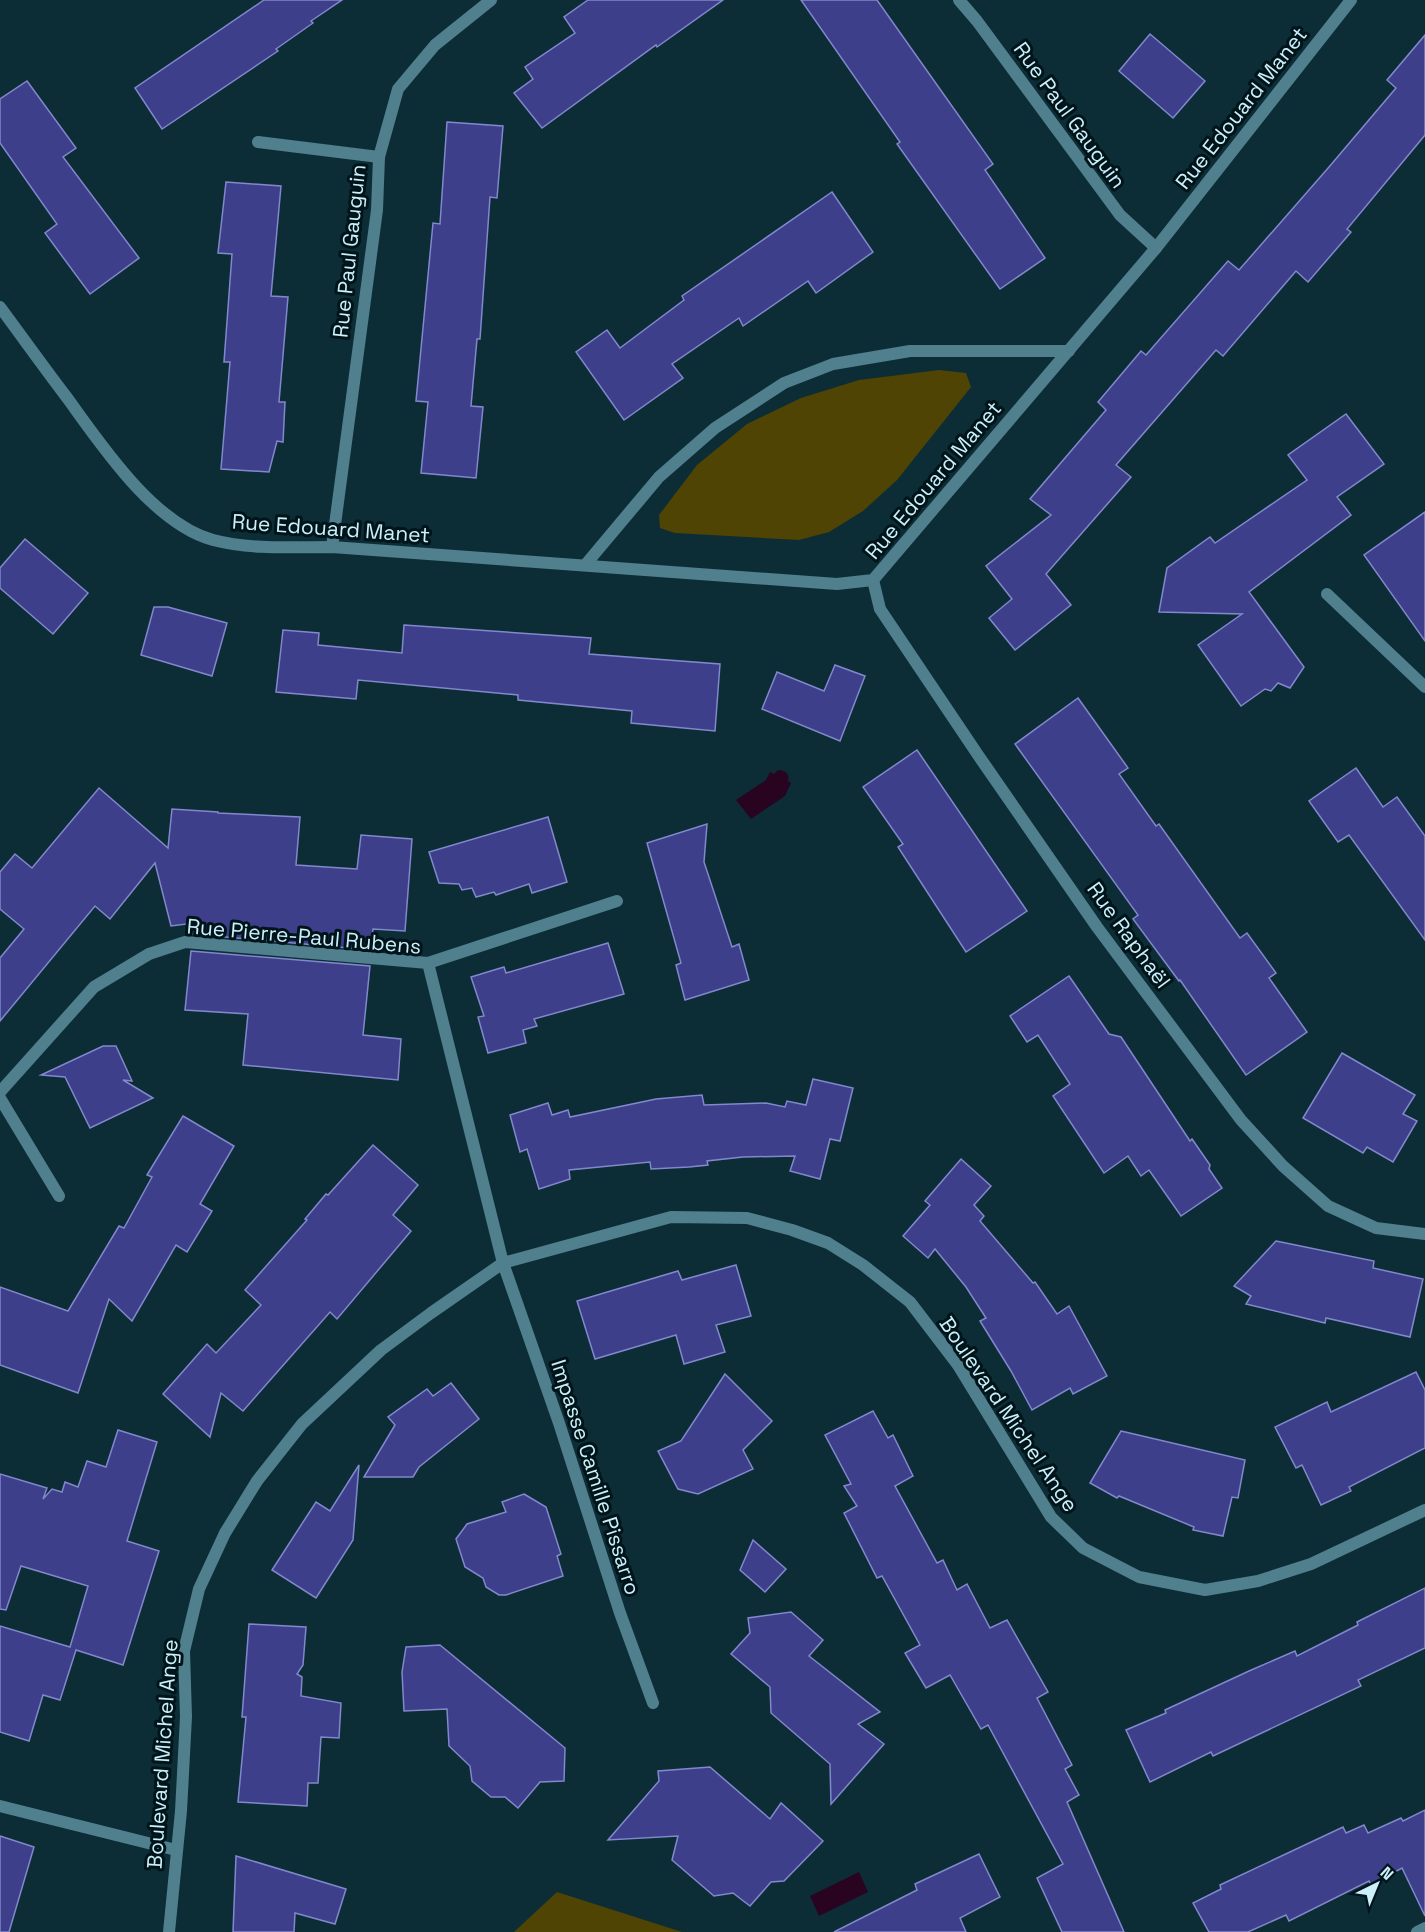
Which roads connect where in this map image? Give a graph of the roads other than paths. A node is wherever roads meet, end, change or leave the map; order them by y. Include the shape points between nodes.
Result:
1 (491, 0) edge
2 (959, 0) edge
3 (1351, 0) edge
4 (258, 142) dead end
5 (379, 157) junction
6 (1156, 248) junction
7 (0, 307) edge
8 (1069, 351) junction
9 (332, 547) junction
10 (586, 564) junction
11 (873, 580) junction
12 (1327, 594) dead end
13 (1425, 687) edge
14 (617, 901) dead end
15 (428, 963) junction
16 (0, 1092) edge
17 (0, 1098) edge
18 (60, 1196) dead end
19 (1425, 1234) edge
20 (503, 1263) junction
21 (1425, 1510) edge
22 (653, 1703) dead end
23 (0, 1806) edge
24 (176, 1850) junction
25 (1425, 1928) edge
26 (169, 1932) edge
27 (1417, 1932) edge

1 - 5 street, Rue Paul Gauguin via 435,45 398,89
2 - 6 street, Rue Paul Gauguin via 1120,215
3 - 6 street, Rue Edouard Manet
4 - 5 street
5 - 9 street, Rue Paul Gauguin via 377,210
6 - 8 street, Rue Edouard Manet
7 - 9 street, Rue Edouard Manet via 117,466 178,523 212,539 254,546
8 - 10 street via 910,351 832,364 784,383 715,428 659,477
8 - 11 street, Rue Edouard Manet
9 - 10 street, Rue Edouard Manet
10 - 11 street, Rue Edouard Manet via 837,584
11 - 19 street, Rue Raphaël via 880,609 978,755 1097,927 1241,1120 1283,1166 1328,1206 1376,1228
12 - 13 street
14 - 15 street
15 - 16 street, Rue Pierre-Paul Rubens via 184,942 149,954 94,987
15 - 20 street, Rue Pierre-Paul Rubens
17 - 18 street
20 - 21 street, Boulevard Michel Ange via 671,1217 747,1218 828,1243 910,1302 958,1365 1051,1517 1083,1548 1139,1577 1205,1590 1258,1581 1311,1564
20 - 22 street, Impasse Camille Pissarro
20 - 24 street, Boulevard Michel Ange via 381,1350 302,1424 257,1481 225,1533 199,1589 184,1651 186,1717
23 - 24 street
24 - 26 street, Boulevard Michel Ange
25 - 27 street

